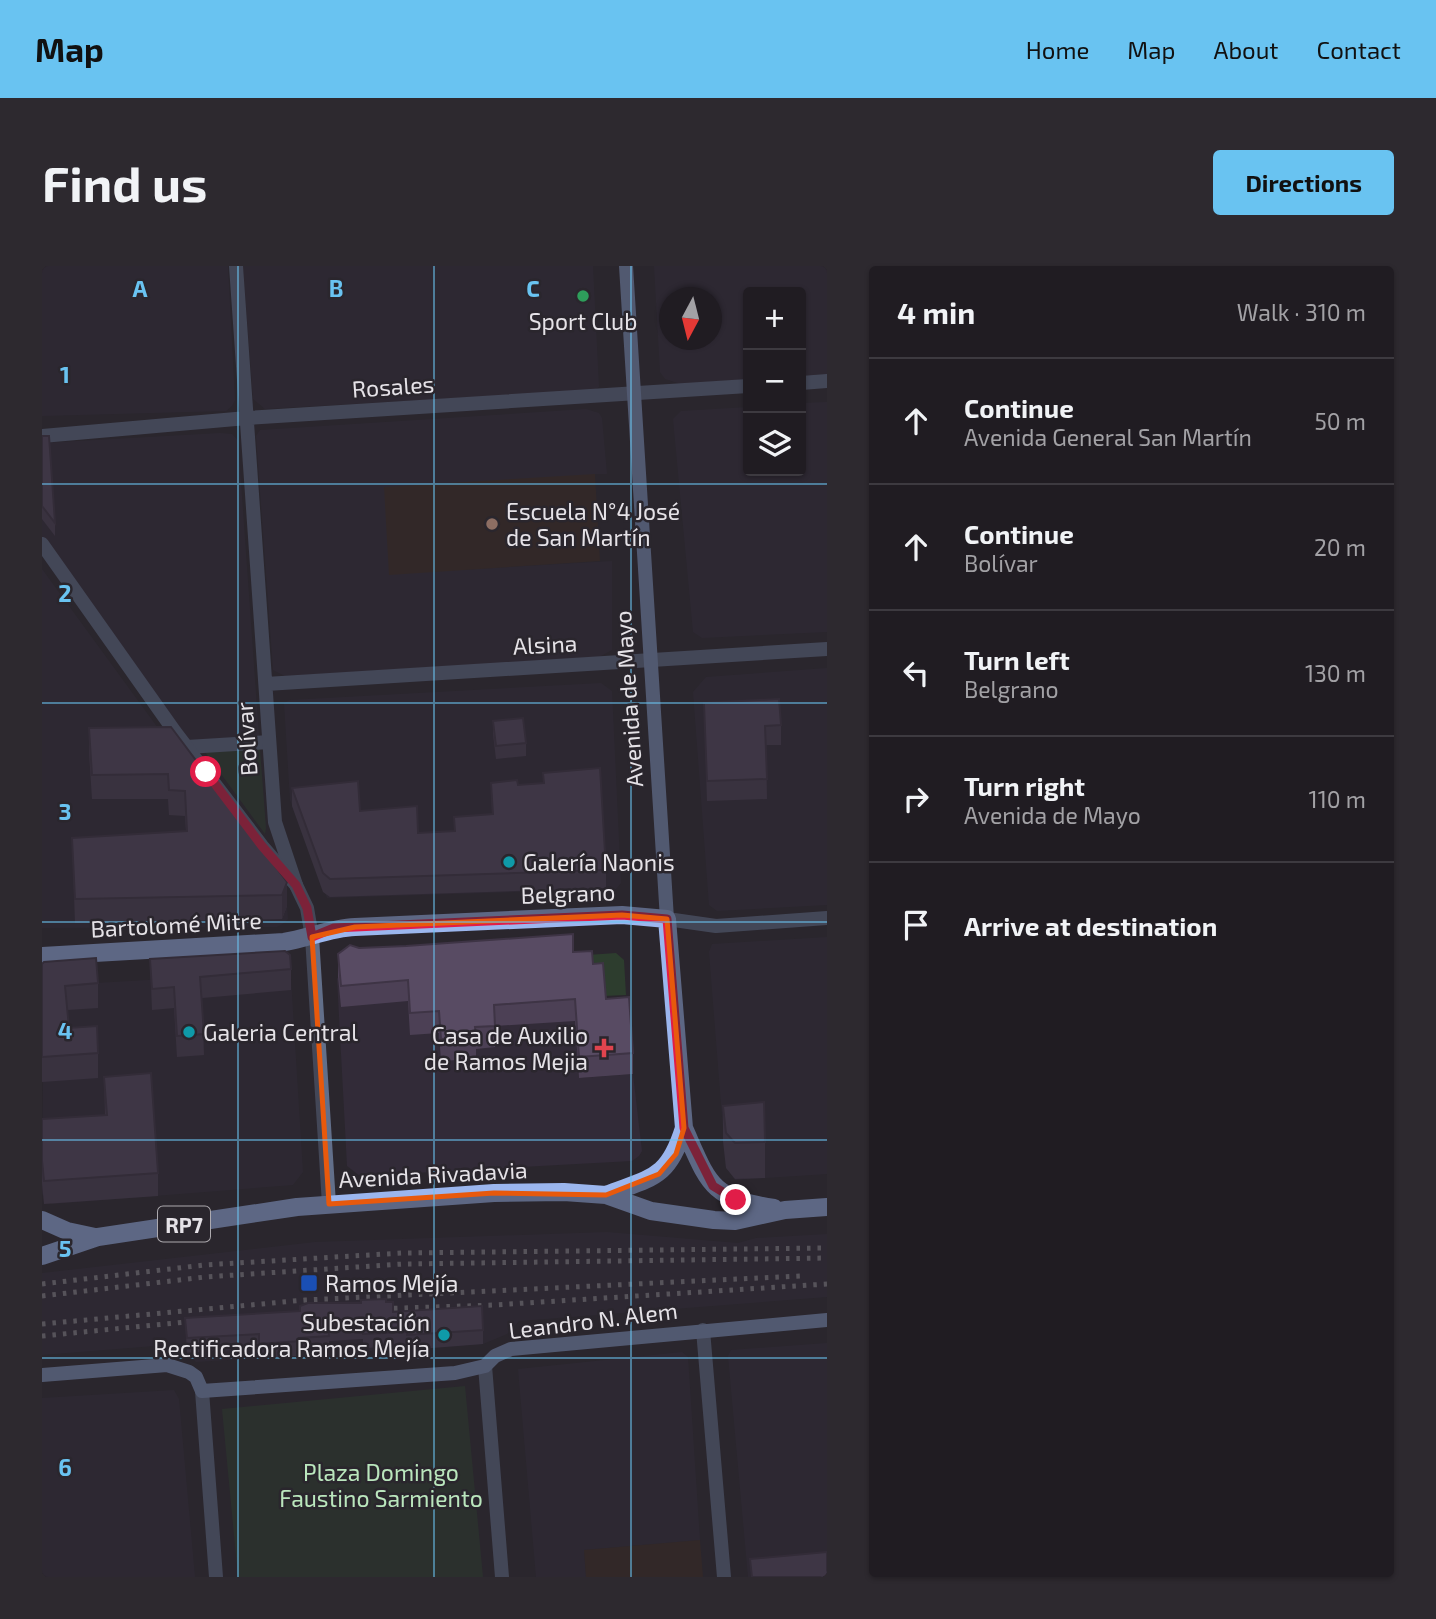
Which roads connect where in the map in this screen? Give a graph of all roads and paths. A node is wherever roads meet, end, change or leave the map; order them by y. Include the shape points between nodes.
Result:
1 (236, 266) edge
2 (626, 266) edge
3 (827, 381) edge
4 (806, 383) edge
5 (743, 386) edge
6 (634, 393) junction
7 (247, 418) junction
8 (42, 436) edge
9 (42, 544) edge
10 (827, 649) edge
11 (649, 661) junction
12 (266, 684) junction
13 (269, 742) junction
14 (187, 747) junction
15 (296, 885) junction
16 (827, 918) edge
17 (667, 919) junction
18 (312, 937) junction
19 (42, 956) edge
20 (684, 1128) junction
21 (606, 1195) junction
22 (329, 1204) junction
23 (827, 1207) edge
24 (785, 1210) junction
25 (42, 1220) edge
26 (98, 1237) junction
27 (42, 1256) edge
28 (827, 1320) edge
29 (703, 1330) junction
30 (485, 1366) junction
31 (42, 1376) edge
32 (202, 1391) junction
33 (216, 1577) edge
34 (502, 1577) edge
35 (724, 1577) edge

1 - 7 street, Bolívar
2 - 6 main road, Avenida de Mayo
3 - 4 street
5 - 6 street, Rosales
6 - 7 street, Rosales
6 - 11 main road, Avenida de Mayo
7 - 8 street, Rosales
7 - 12 street, Bolívar
9 - 14 street
10 - 11 street, Alsina
11 - 12 street, Alsina
11 - 17 main road, Avenida de Mayo
12 - 13 street, Bolívar
13 - 14 street
13 - 15 street, Bolívar via 275,822
14 - 15 street
15 - 18 street, Bolívar via 307,908
16 - 17 street, Belgrano via 716,926
17 - 18 main road, Belgrano via 622,915 334,928
17 - 20 main road, Avenida de Mayo
18 - 19 main road, Bartolomé Mitre
18 - 22 street, Bolívar
20 - 21 main road, Avenida de Mayo via 676,1154 659,1174
20 - 24 main road, Avenida de Mayo via 713,1186 744,1204
21 - 22 main road, Avenida Rivadavia / RP7 via 494,1193
21 - 24 main road, Avenida Rivadavia / RP7 via 651,1211 714,1220 735,1221
22 - 26 main road, Avenida Rivadavia / RP7
23 - 24 main road, Avenida Rivadavia / RP7
25 - 26 main road
26 - 27 main road, Avenida Rivadavia / RP7
28 - 29 main road, Leandro N. Alem
29 - 30 main road, Leandro N. Alem via 511,1349
29 - 35 street
30 - 32 main road, Leandro N. Alem via 455,1373
30 - 34 street
31 - 32 main road via 167,1365 196,1377
32 - 33 street

